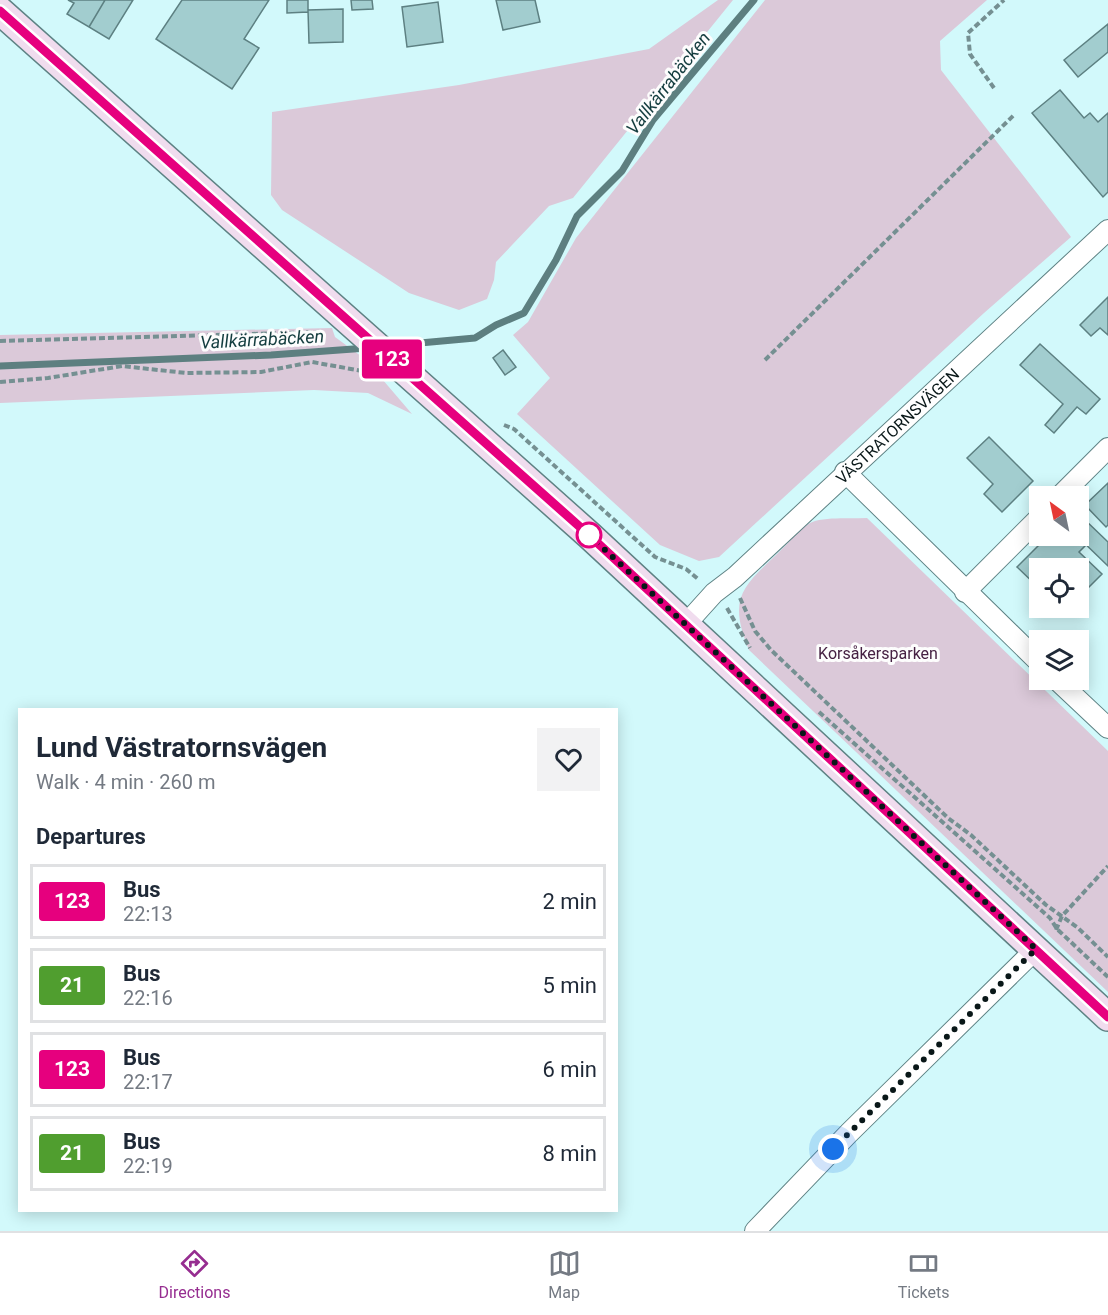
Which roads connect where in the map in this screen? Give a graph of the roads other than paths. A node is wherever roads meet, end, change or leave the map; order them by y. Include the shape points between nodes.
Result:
1 (0, 11) edge
2 (1108, 230) edge
3 (1108, 448) edge
4 (845, 472) junction
5 (1070, 486) edge
6 (1029, 528) edge
7 (965, 592) junction
8 (686, 624) junction
9 (1029, 653) edge
10 (1068, 690) edge
11 (1108, 728) edge
12 (1036, 949) junction
13 (1108, 1017) edge
14 (755, 1231) edge

1 - 8 main road via 358,328 384,366
2 - 4 street, VÄSTRATORNSVÄGEN
3 - 5 street
4 - 7 street
4 - 8 street, VÄSTRATORNSVÄGEN via 714,593
6 - 7 street
7 - 9 street
8 - 12 main road
10 - 11 street
12 - 13 main road
12 - 14 street

